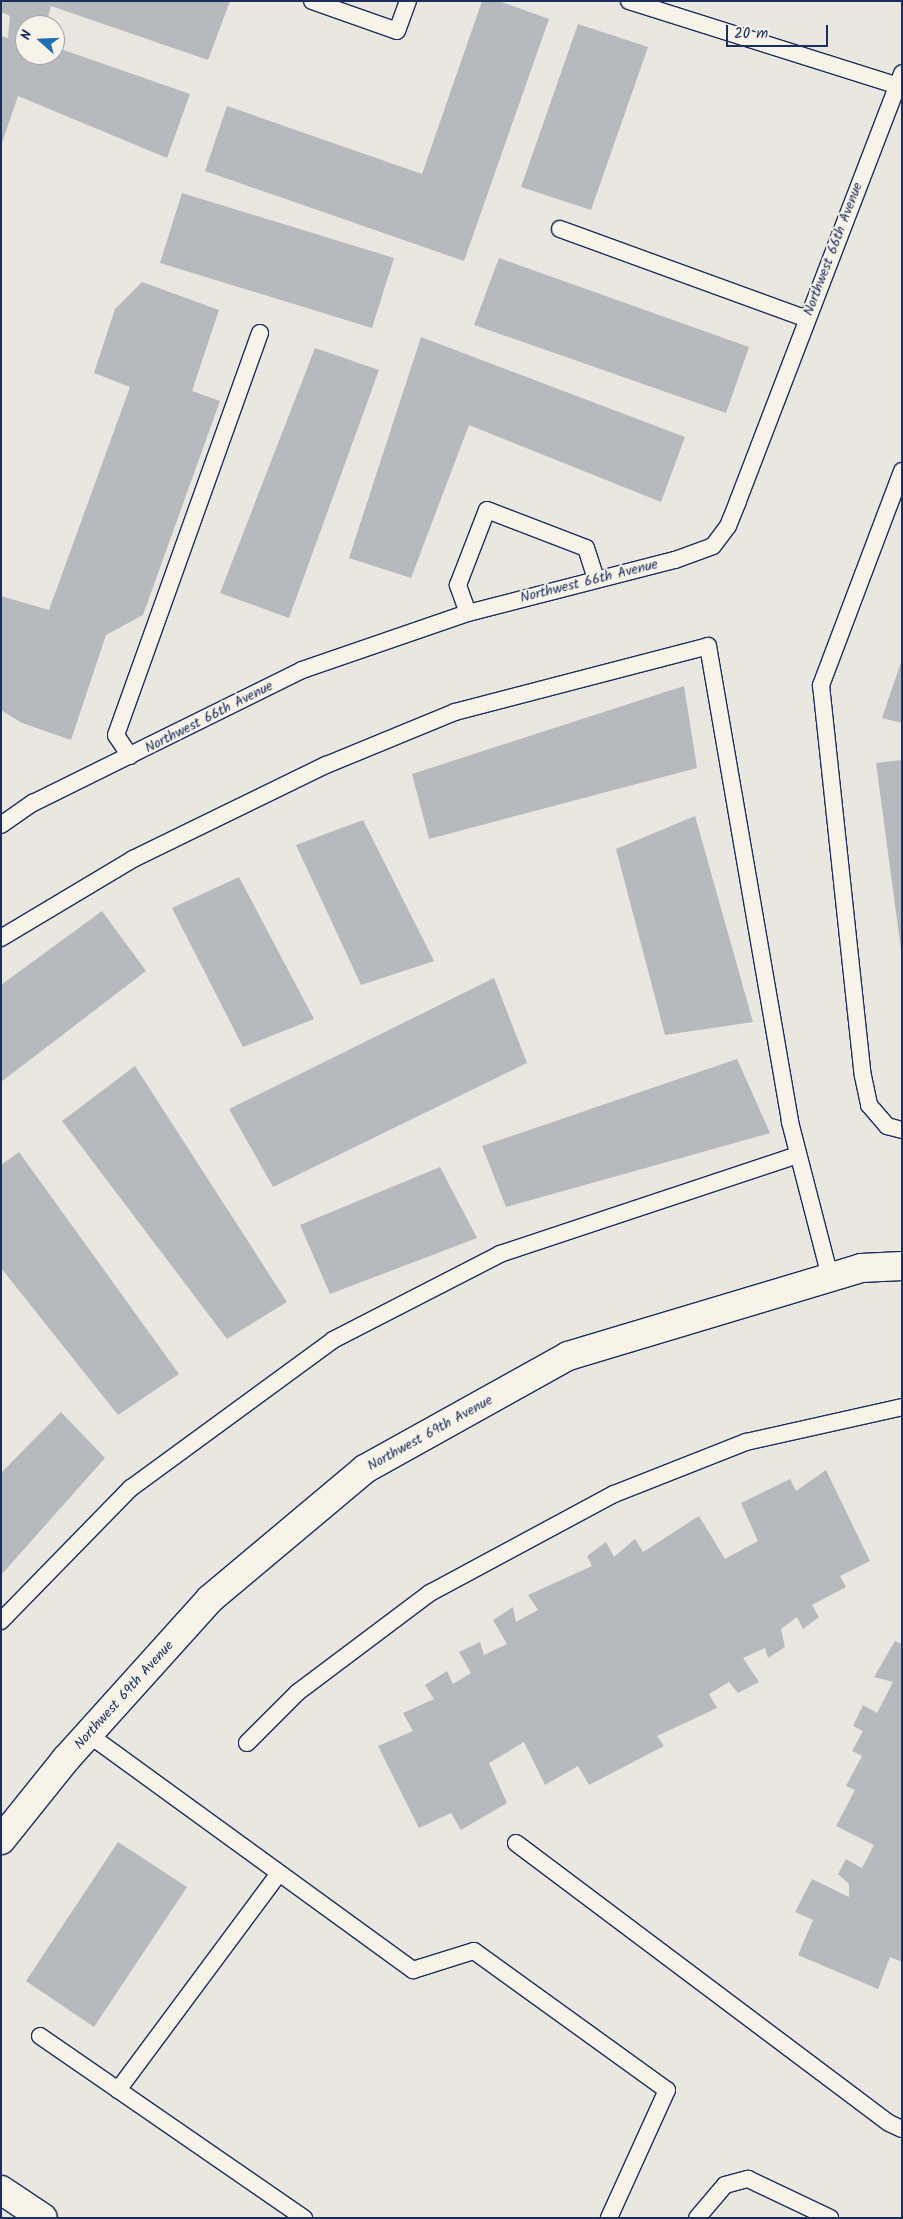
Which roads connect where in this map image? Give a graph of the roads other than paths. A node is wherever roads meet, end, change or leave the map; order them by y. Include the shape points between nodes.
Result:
1 (312, 1) edge
2 (408, 1) edge
3 (629, 1) edge
4 (899, 79) edge
5 (560, 229) dead end
6 (807, 319) junction
7 (260, 333) dead end
8 (902, 471) edge
9 (596, 578) junction
10 (468, 613) junction
11 (130, 756) junction
12 (1, 825) edge
13 (1, 938) edge
14 (902, 1130) edge
15 (798, 1155) junction
16 (902, 1266) edge
17 (830, 1277) junction
18 (902, 1407) edge
19 (1, 1621) edge
20 (88, 1734) junction
21 (247, 1743) dead end
22 (1, 1840) edge
23 (516, 1843) dead end
24 (278, 1873) junction
25 (40, 2036) dead end
26 (118, 2090) junction
27 (902, 2129) edge
28 (1, 2190) edge
29 (43, 2218) edge
30 (304, 2218) edge
31 (609, 2218) edge
32 (697, 2218) edge
33 (830, 2218) edge

1 - 2 lane via 397,31
3 - 4 lane
4 - 6 lane, Northwest 66th Avenue
5 - 6 lane
6 - 9 lane, Northwest 66th Avenue via 728,526 714,546 675,560
7 - 11 lane via 116,735
8 - 14 lane via 821,685 863,1076 870,1105 887,1126
9 - 10 lane, Northwest 66th Avenue
9 - 10 lane via 586,548 487,510 458,585
10 - 11 lane, Northwest 66th Avenue via 302,670
11 - 12 lane, Northwest 66th Avenue via 33,803
13 - 15 lane via 133,859 326,765 438,719 708,646
15 - 17 lane
15 - 19 lane via 500,1254 334,1340 131,1488
16 - 17 street, Northwest 69th Avenue via 861,1268
17 - 20 street, Northwest 69th Avenue via 568,1356 365,1469 210,1599
18 - 21 lane via 746,1442 614,1494 430,1593 298,1692
20 - 22 street, Northwest 69th Avenue
20 - 24 lane
23 - 27 lane via 889,2123
24 - 26 lane
24 - 31 lane via 413,1970 474,1951 667,2090
25 - 26 lane
26 - 30 lane
28 - 29 street
32 - 33 lane via 725,2185 748,2179

